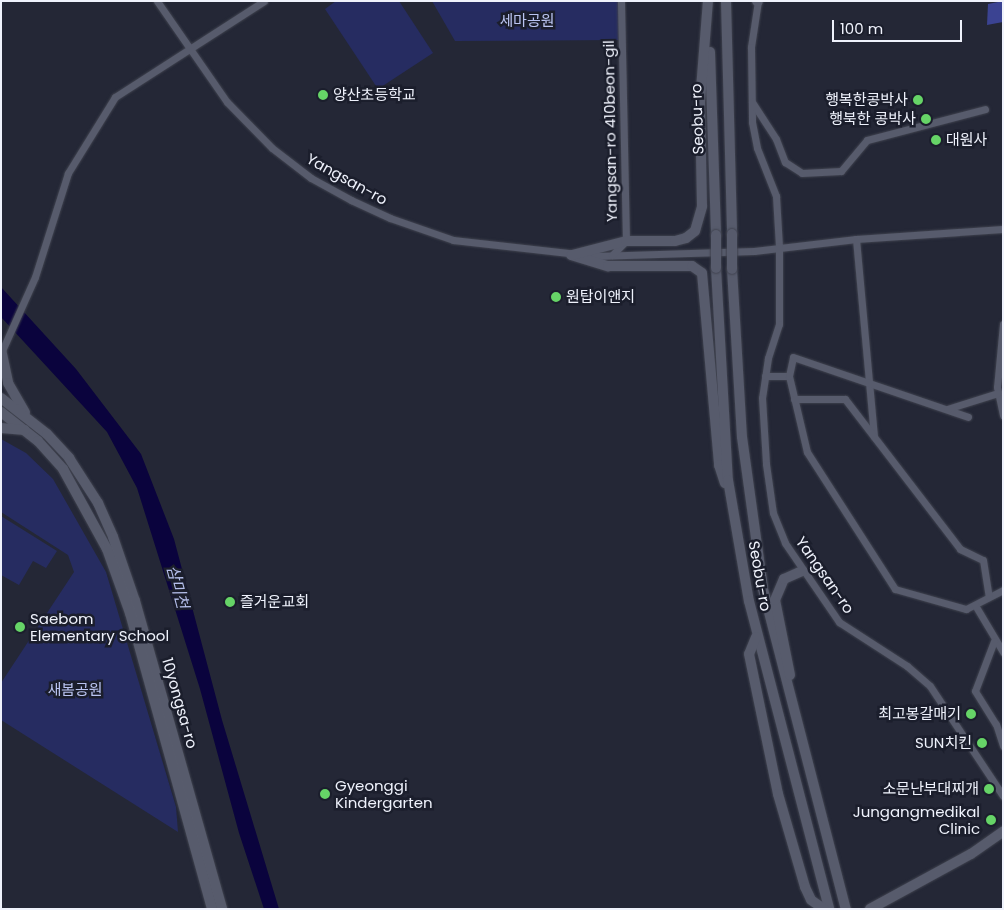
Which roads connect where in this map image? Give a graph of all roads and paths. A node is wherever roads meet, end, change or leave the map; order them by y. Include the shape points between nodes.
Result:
1 (157, 1) edge
2 (264, 1) edge
3 (621, 1) edge
4 (709, 1) edge
5 (726, 1) edge
6 (757, 2) edge
7 (189, 49) junction
8 (751, 102) junction
9 (985, 109) dead end
10 (1003, 230) edge
11 (856, 239) junction
12 (626, 241) junction
13 (779, 246) junction
14 (571, 255) junction
15 (612, 255) junction
16 (1003, 324) edge
17 (2, 350) edge
18 (765, 376) junction
19 (789, 376) junction
20 (869, 381) junction
21 (998, 393) junction
22 (1, 398) edge
23 (794, 399) junction
24 (947, 410) junction
25 (1, 412) edge
26 (1003, 415) edge
27 (968, 417) dead end
28 (24, 423) junction
29 (1, 428) edge
30 (874, 436) junction
31 (732, 507) junction
32 (802, 571) junction
33 (1003, 590) edge
34 (989, 597) junction
35 (974, 606) junction
36 (756, 638) junction
37 (994, 641) junction
38 (1003, 652) edge
39 (1003, 746) edge
40 (803, 747) junction
41 (1003, 796) edge
42 (1003, 832) edge
43 (212, 909) edge
44 (222, 909) edge
45 (824, 909) edge
46 (829, 909) edge
47 (846, 909) edge
48 (870, 909) edge

1 - 7 street, Yangsan-ro
2 - 7 street
3 - 12 street, Yangsan-ro 410beon-gil
4 - 12 main road via 700,102 700,219 695,231 686,238
4 - 31 main road, Seobu-ro, bridge via 716,268
5 - 40 main road, Seobu-ro, bridge via 732,269 741,427 751,520 765,598
6 - 8 street, Yangsan-ro via 751,47
7 - 14 street, Yangsan-ro via 248,126 311,178 351,200 390,218 453,240
7 - 17 street via 115,97 68,173 35,277
8 - 9 street via 776,140 785,162 802,173 841,171 867,140
8 - 13 street, Yangsan-ro via 757,148 776,196
10 - 11 street, Yangsan-ro
11 - 13 street, Yangsan-ro
11 - 20 street
12 - 14 main road
12 - 15 street, Yangsan-ro 410beon-gil
13 - 15 street, Yangsan-ro via 754,250
13 - 18 street, Yangsan-ro via 780,324
14 - 15 street, Yangsan-ro
14 - 31 main road via 608,266 692,266 702,273 719,465
16 - 21 street
17 - 28 main road via 8,383
18 - 19 street
18 - 32 street, Yangsan-ro via 762,398 773,513 785,544
19 - 20 street via 792,357
19 - 23 street
20 - 24 street
20 - 30 street
21 - 24 street
21 - 26 street
22 - 28 main road, 10yongsa-ro
23 - 30 street via 846,399
23 - 35 street via 807,452 895,589 966,609
24 - 27 street
25 - 28 main road, 10yongsa-ro
28 - 29 main road
28 - 43 main road, 10yongsa-ro via 74,484 114,567
28 - 44 main road, 10yongsa-ro via 58,445 77,469 113,537 135,601
30 - 34 street via 960,549 983,560
31 - 36 main road, Seobu-ro
32 - 40 main road via 784,579 775,600
32 - 41 street, Yangsan-ro via 843,626 907,666 930,686
33 - 34 street
34 - 35 street
35 - 37 street
36 - 45 main road via 749,654 778,794 811,900
36 - 46 main road, Seobu-ro
37 - 38 street
37 - 39 street via 975,691 996,724
40 - 47 main road, Seobu-ro
42 - 48 main road via 971,854

